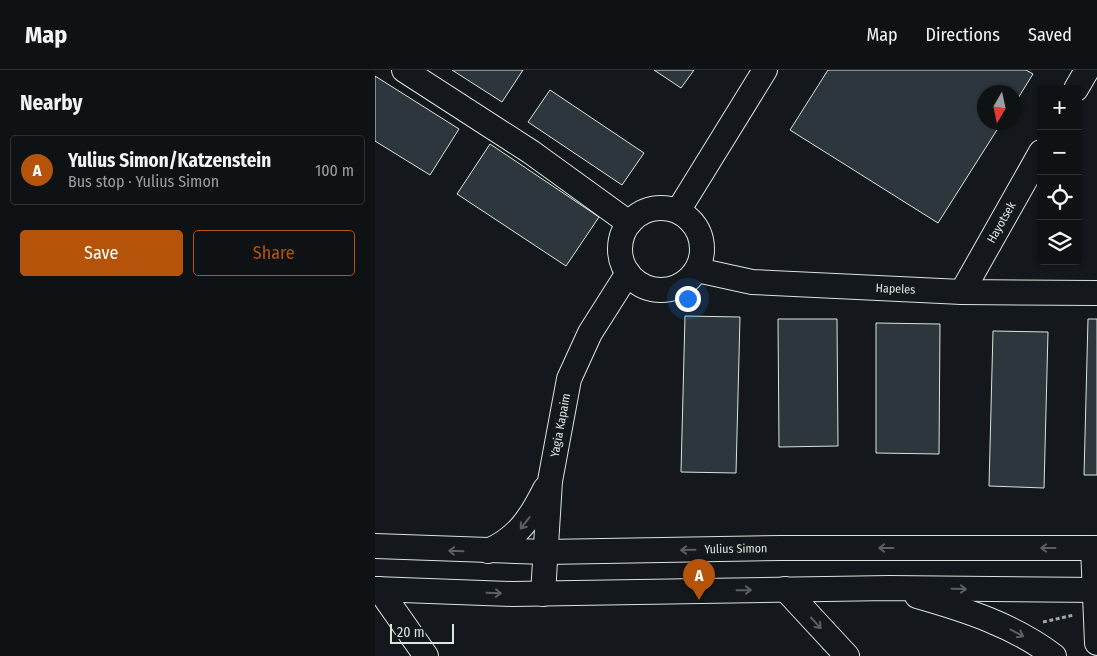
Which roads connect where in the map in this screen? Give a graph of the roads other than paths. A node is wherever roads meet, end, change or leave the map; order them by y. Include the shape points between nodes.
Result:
1 (404, 70) edge
2 (765, 70) edge
3 (1087, 70) edge
4 (1078, 85) edge
5 (1037, 159) edge
6 (678, 211) junction
7 (629, 223) junction
8 (697, 270) junction
9 (628, 273) junction
10 (962, 292) junction
11 (1097, 294) edge
12 (549, 481) junction
13 (375, 546) edge
14 (1095, 548) edge
15 (485, 552) junction
16 (545, 552) junction
17 (889, 588) junction
18 (377, 589) edge
19 (785, 589) junction
20 (1095, 590) edge
21 (543, 594) junction
22 (1097, 643) edge
23 (426, 656) edge
24 (847, 656) edge
25 (1054, 656) edge

1 - 7 street via 531,152
2 - 6 street
3 - 4 street
5 - 10 street, Hayotsek
6 - 7 street via 651,209
6 - 8 street via 698,230 702,257
7 - 9 street via 620,248
8 - 9 street via 688,280 663,290 649,288
8 - 10 street, Hapeles via 752,282
9 - 12 street, Yagia Kapaim via 589,333 569,379
10 - 11 street, Hapeles
12 -> 15 street via 523,527 504,544
12 - 16 street, Yagia Kapaim
15 -> 13 street, Yulius Simon
14 -> 16 street, Yulius Simon
14 - 20 street
15 - 16 street, Yulius Simon
16 - 21 street, Yagia Kapaim
17 - 19 street
17 -> 20 street
17 -> 25 street via 986,618 1021,634
18 -> 21 street
18 - 23 street
21 -> 19 street
19 -> 24 street
20 - 22 street

